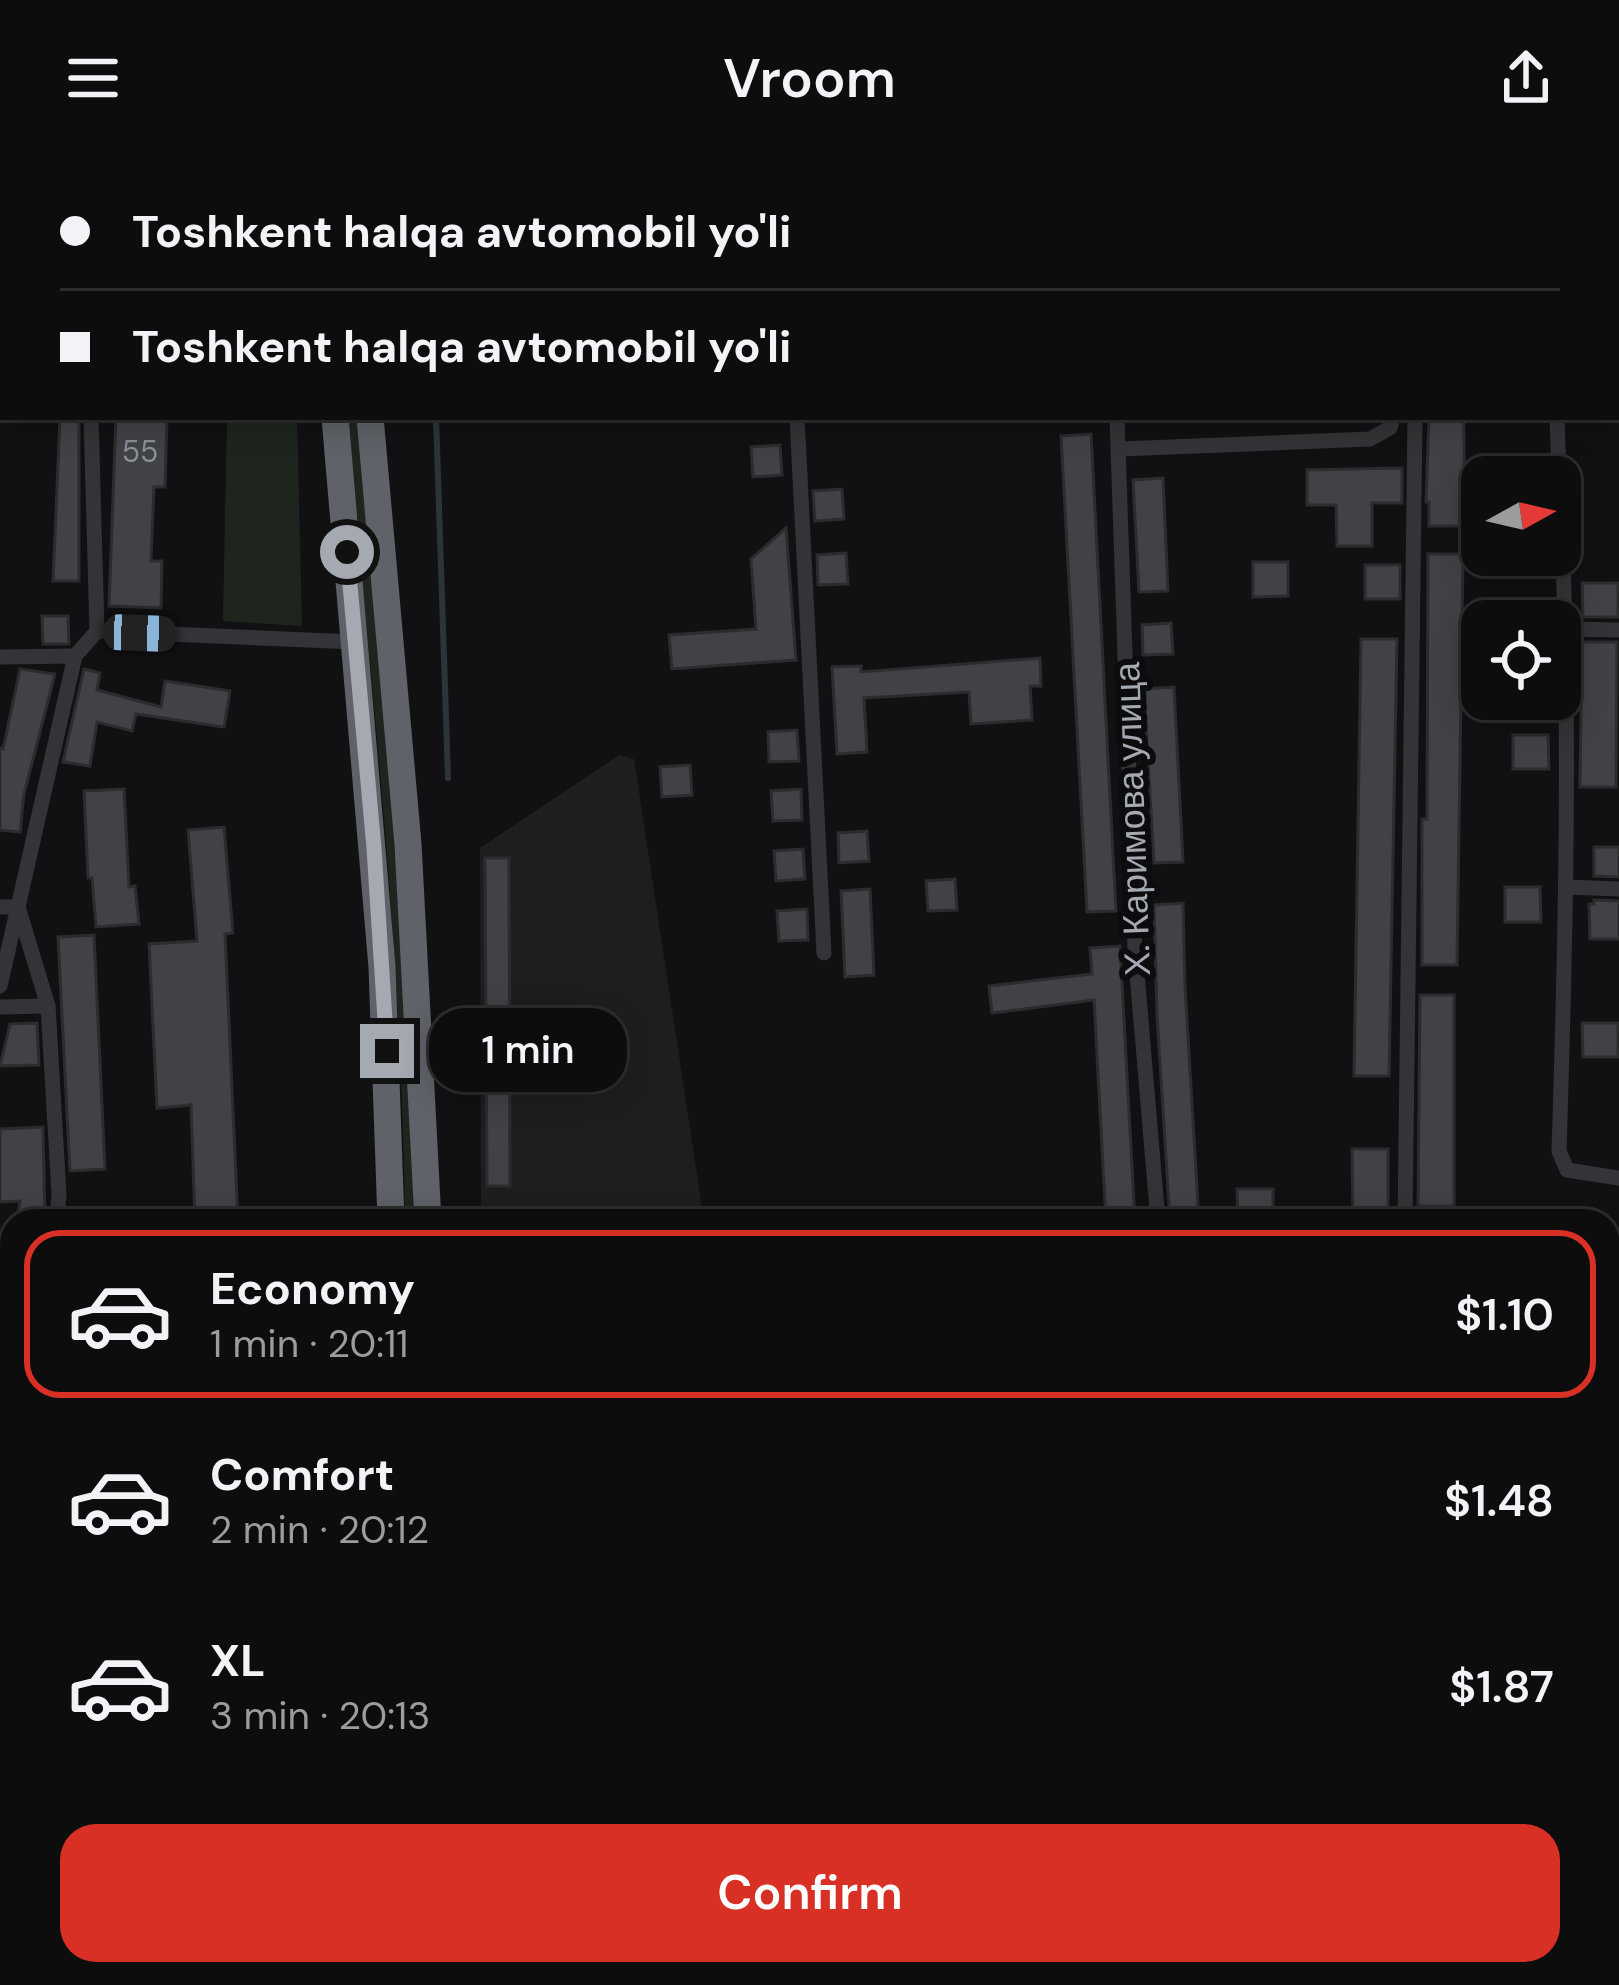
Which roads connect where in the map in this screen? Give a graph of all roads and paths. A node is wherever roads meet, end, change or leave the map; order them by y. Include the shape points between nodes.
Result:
1 (91, 420) edge
2 (335, 420) edge
3 (370, 420) edge
4 (797, 420) edge
5 (1117, 420) edge
6 (1415, 420) edge
7 (1556, 420) edge
8 (1392, 423) edge
9 (1415, 436) junction
10 (1120, 449) junction
11 (1558, 456) edge
12 (1581, 629) edge
13 (1619, 630) edge
14 (97, 631) junction
15 (355, 642) junction
16 (75, 656) junction
17 (0, 657) edge
18 (1567, 720) edge
19 (1567, 887) junction
20 (1619, 889) edge
21 (9, 907) edge
22 (824, 953) dead end
23 (0, 986) edge
24 (48, 1006) junction
25 (0, 1007) edge
26 (1619, 1178) edge
27 (58, 1209) edge
28 (391, 1209) edge
29 (427, 1209) edge
30 (1157, 1209) edge
31 (1406, 1209) edge

1 - 14 street
2 - 15 highway
3 - 29 highway via 410,868
4 - 22 street
5 - 10 street, Х. Каримова улица
6 - 9 street
7 - 11 street
8 - 9 street
8 - 10 street via 1370,439
9 - 31 street
10 - 30 street, Х. Каримова улица via 1135,950
12 - 13 street
14 - 15 street
14 - 16 street
15 - 28 highway via 382,967
16 - 17 street
16 - 21 street
18 - 19 street
19 - 20 street
19 - 26 street via 1559,1151 1567,1170
21 - 23 street
21 - 24 street
24 - 25 street
24 - 27 street

